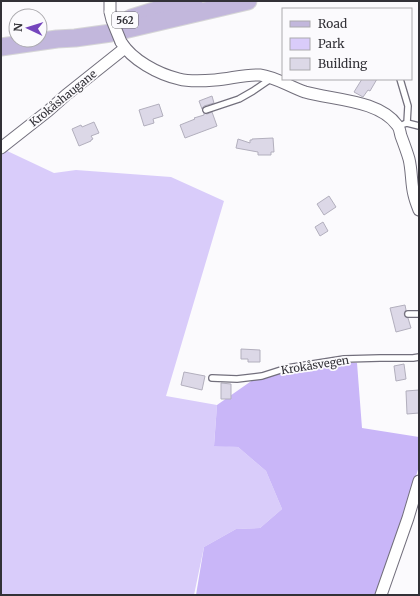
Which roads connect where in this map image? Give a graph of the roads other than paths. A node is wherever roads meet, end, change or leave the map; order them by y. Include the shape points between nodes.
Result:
1 (194, 1) edge
2 (248, 1) edge
3 (110, 6) edge
4 (57, 39) junction
5 (123, 45) junction
6 (1, 47) edge
7 (273, 78) junction
8 (400, 80) edge
9 (206, 110) dead end
10 (403, 125) junction
11 (419, 126) edge
12 (1, 148) edge
13 (419, 210) edge
14 (408, 314) dead end
15 (419, 314) edge
16 (419, 357) edge
17 (212, 378) dead end
18 (419, 481) edge
19 (416, 502) edge
20 (381, 595) edge

1 - 4 main road, 562
2 - 4 main road, 562 via 111,33
3 - 5 street, bridge via 112,20
4 - 6 main road, 562
5 - 7 street via 144,64 178,79 209,81 254,75
5 - 12 street, Krokåshaugane via 48,111
7 - 9 lane via 239,99
7 - 10 street via 306,92 368,105
8 - 10 lane via 408,106
10 - 11 lane
10 - 13 street via 414,195
14 - 15 lane
16 - 17 lane, Krokåsvegen via 344,359 287,368 262,376 238,379
18 - 19 street
19 - 20 street

